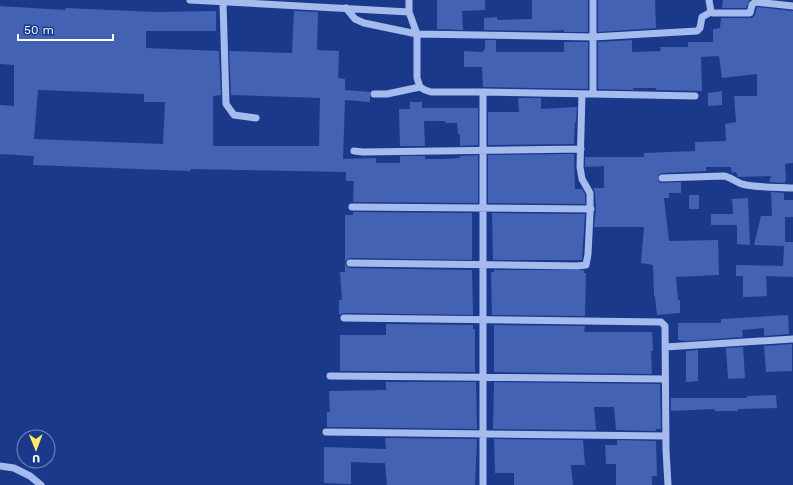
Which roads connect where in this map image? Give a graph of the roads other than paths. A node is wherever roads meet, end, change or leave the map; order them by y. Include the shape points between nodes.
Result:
1 (190, 0) edge
2 (410, 0) edge
3 (593, 0) edge
4 (709, 0) edge
5 (223, 2) junction
6 (793, 6) edge
7 (346, 8) junction
8 (409, 12) junction
9 (711, 12) junction
10 (417, 34) junction
11 (593, 37) junction
12 (420, 87) junction
13 (484, 92) junction
14 (374, 94) dead end
15 (582, 94) junction
16 (593, 94) junction
17 (695, 96) dead end
18 (256, 118) dead end
19 (581, 149) junction
20 (483, 150) junction
21 (354, 151) dead end
22 (662, 178) dead end
23 (793, 188) edge
24 (352, 207) dead end
25 (484, 208) junction
26 (591, 209) junction
27 (350, 264) dead end
28 (484, 264) junction
29 (344, 318) dead end
30 (483, 320) junction
31 (793, 339) edge
32 (666, 347) junction
33 (330, 376) dead end
34 (483, 377) junction
35 (665, 380) junction
36 (326, 432) dead end
37 (483, 433) junction
38 (666, 436) junction
39 (0, 466) edge
40 (41, 485) edge
41 (483, 485) edge
42 (668, 485) edge

1 - 5 street
2 - 8 street
3 - 11 street
4 - 9 street
5 - 7 street
5 - 18 street via 226,104 234,115
6 - 9 street via 755,2 750,13 746,14
7 - 8 street
7 - 10 street via 355,19 364,23
8 - 10 street
9 - 11 street via 702,17 697,31
10 - 11 street
10 - 12 street via 417,78
11 - 16 street
12 - 13 street via 431,92
12 - 14 street
13 - 15 street
13 - 20 street
15 - 16 street
15 - 19 street
16 - 17 street
19 - 20 street
19 - 26 street via 580,173 590,193
20 - 21 street
20 - 25 street
22 - 23 street via 724,176 741,184
24 - 25 street
25 - 26 street
25 - 28 street
26 - 28 street via 586,265
27 - 28 street
28 - 30 street
29 - 30 street
30 - 32 street via 661,322 665,326
30 - 34 street
31 - 32 street
32 - 35 street
33 - 34 street
34 - 35 street
34 - 37 street
35 - 38 street
36 - 37 street
37 - 38 street
37 - 41 street
38 - 42 street
39 - 40 street via 14,468

